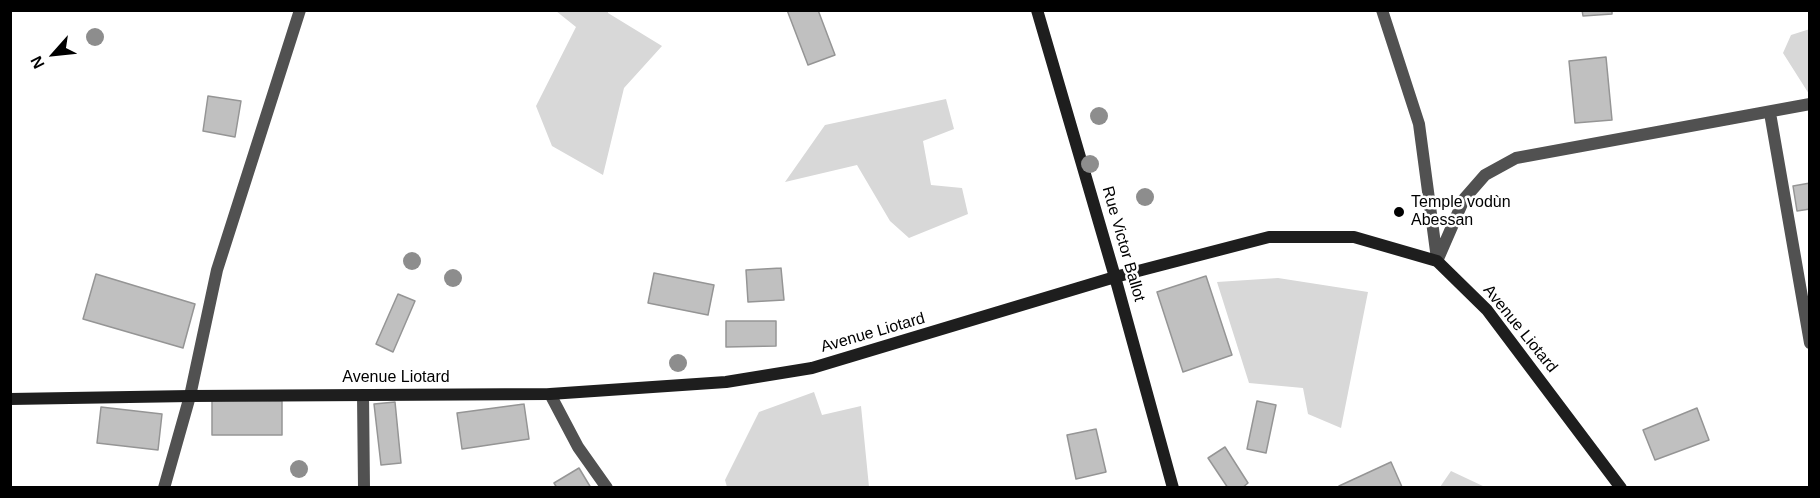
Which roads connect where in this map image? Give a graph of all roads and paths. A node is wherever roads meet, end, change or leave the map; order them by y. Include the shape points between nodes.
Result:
1 (300, 10) edge
2 (1036, 10) edge
3 (1382, 10) edge
4 (1809, 104) edge
5 (1770, 113) junction
6 (1437, 261) junction
7 (1115, 277) junction
8 (1809, 343) edge
9 (550, 394) junction
10 (363, 395) junction
11 (190, 396) junction
12 (10, 399) edge
13 (164, 488) edge
14 (364, 488) edge
15 (607, 488) edge
16 (1173, 488) edge
17 (1621, 488) edge

1 - 11 street via 217,270
2 - 7 street, Rue Victor Ballot
3 - 6 street via 1419,124
4 - 5 street
5 - 6 street via 1516,158 1485,175 1464,199
5 - 8 street
6 - 7 street, Avenue Liotard via 1354,237 1269,237
6 - 17 street, Avenue Liotard via 1487,310
7 - 9 street, Avenue Liotard via 812,368 726,382
7 - 16 street, Rue Victor Ballot
9 - 10 street, Avenue Liotard
9 - 15 street via 578,447
10 - 11 street, Avenue Liotard
10 - 14 street
11 - 12 street, Avenue Liotard
11 - 13 street

